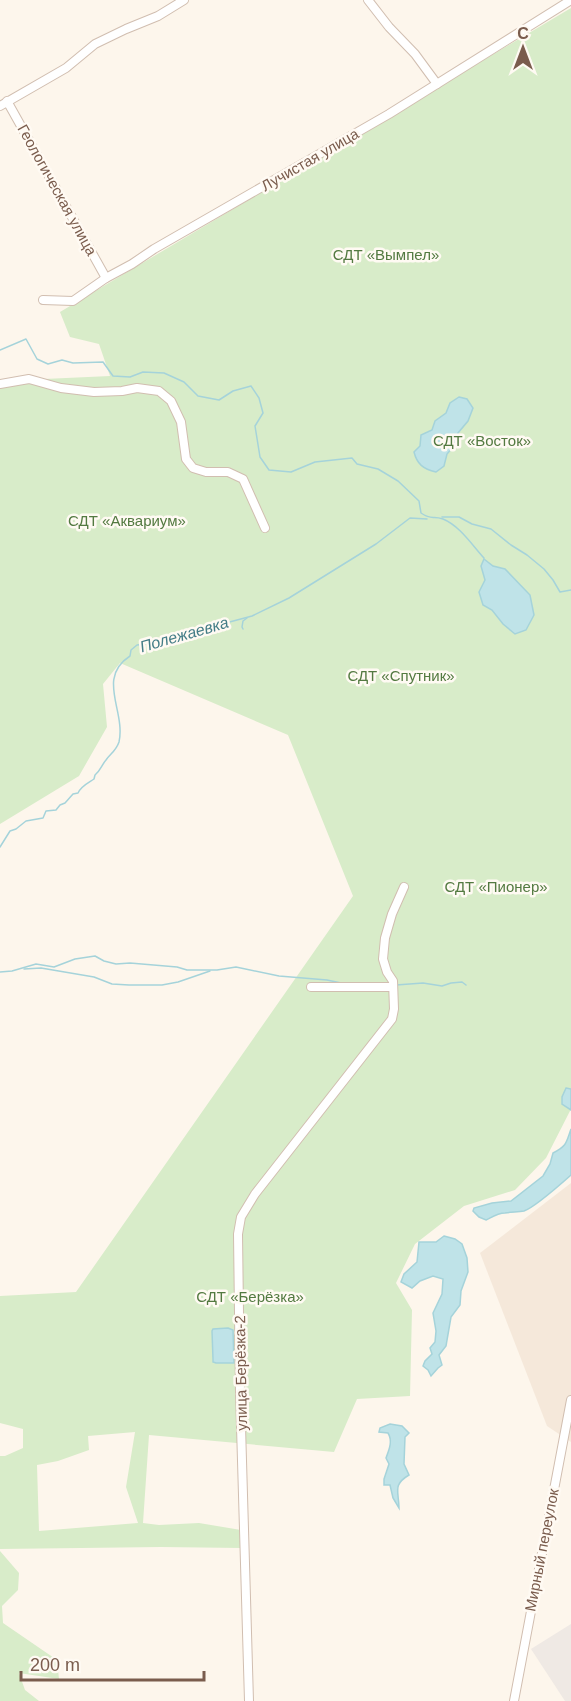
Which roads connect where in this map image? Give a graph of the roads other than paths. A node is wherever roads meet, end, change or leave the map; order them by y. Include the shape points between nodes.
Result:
1 (184, 0) edge
2 (368, 0) edge
3 (571, 0) edge
4 (437, 84) junction
5 (3, 103) edge
6 (106, 278) junction
7 (43, 300) dead end
8 (0, 384) edge
9 (265, 528) dead end
10 (404, 887) dead end
11 (311, 987) dead end
12 (392, 987) junction
13 (571, 1400) edge
14 (569, 1416) edge
15 (249, 1701) edge
16 (514, 1701) edge

1 - 5 street via 95,44 66,68
2 - 4 street
3 - 4 street, Лучистая улица
4 - 6 street, Лучистая улица
5 - 6 street, Геологическая улица
6 - 7 street, Лучистая улица via 73,301
8 - 9 street via 29,379 94,392 137,388 159,391 171,401 181,422 186,459 193,468 228,472 243,479
10 - 12 street, улица Берёзка-2 via 385,938 383,959
11 - 12 street
12 - 15 street, улица Берёзка-2 via 394,1010 389,1023 241,1217 240,1392
13 - 14 street, Мирный переулок
14 - 16 street, Мирный переулок

